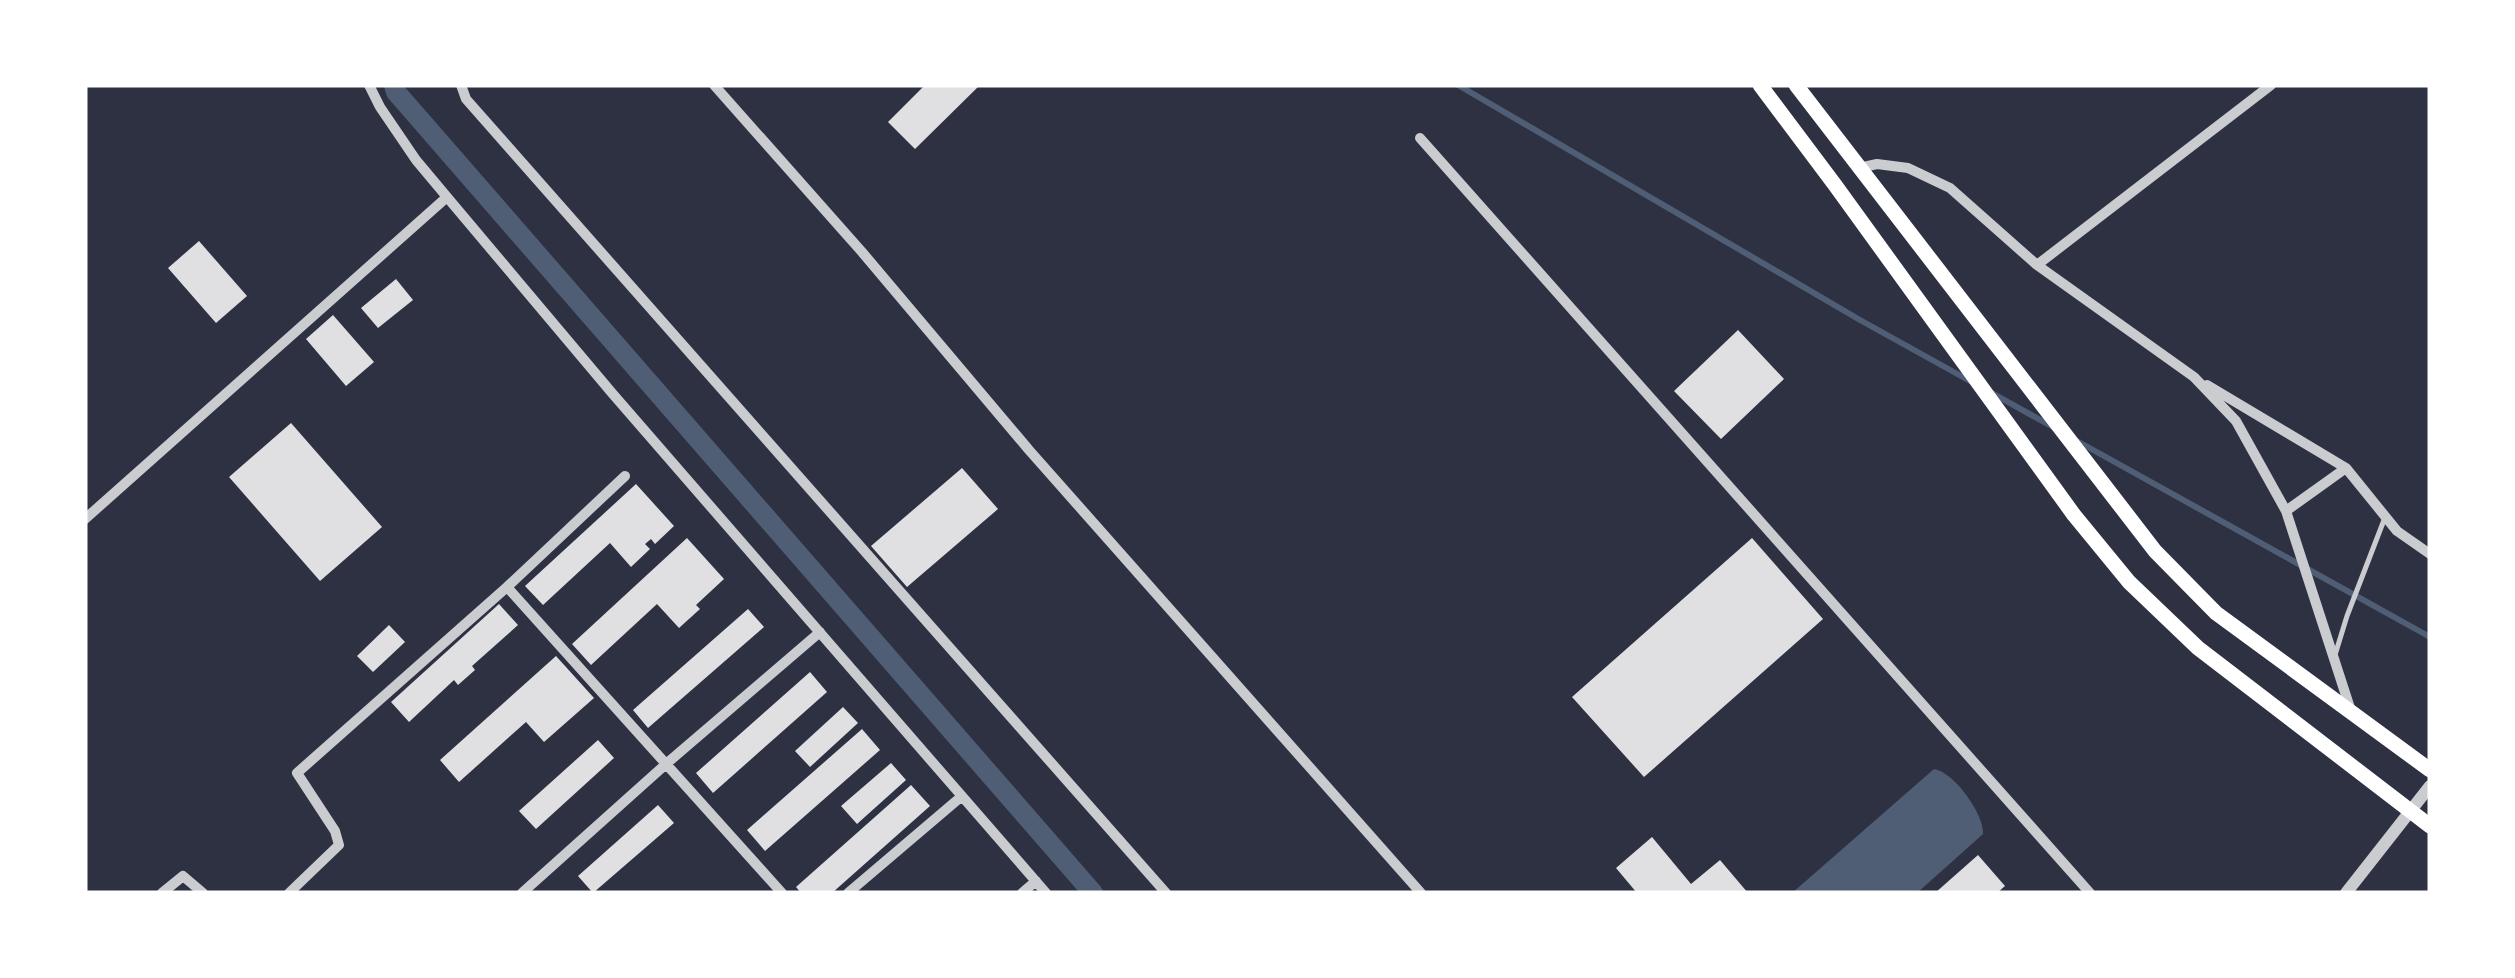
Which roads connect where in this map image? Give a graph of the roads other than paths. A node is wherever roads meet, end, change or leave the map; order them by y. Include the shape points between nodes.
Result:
1 (369, 85) edge
2 (461, 85) edge
3 (714, 85) edge
4 (1760, 85) edge
5 (1796, 85) edge
6 (2272, 85) edge
7 (1420, 138) dead end
8 (1859, 168) junction
9 (447, 197) junction
10 (2038, 265) junction
11 (2194, 376) junction
12 (2346, 468) junction
13 (625, 476) dead end
14 (2286, 511) junction
15 (2386, 517) junction
16 (85, 519) edge
17 (2430, 554) edge
18 (507, 587) junction
19 (820, 632) junction
20 (2333, 661) junction
21 (2351, 712) junction
22 (666, 764) junction
23 (2430, 770) edge
24 (2430, 786) edge
25 (962, 796) junction
26 (2410, 811) junction
27 (2430, 826) edge
28 (1036, 881) junction
29 (162, 893) edge
30 (203, 893) edge
31 (289, 893) edge
32 (522, 893) edge
33 (782, 893) edge
34 (848, 893) edge
35 (1022, 893) edge
36 (1046, 893) edge
37 (1166, 893) edge
38 (1421, 893) edge
39 (2090, 893) edge
40 (2346, 893) edge

1 - 9 street
2 - 37 street via 466,99
3 - 38 street
4 - 26 main road via 2129,582 2198,648
5 - 8 main road
6 - 10 street
7 - 39 street
8 - 10 street via 1908,168 1950,188
8 - 21 main road via 2155,551 2216,613
9 - 16 street
9 - 19 street
10 - 11 street
11 - 12 street
11 - 14 street via 2236,421
12 - 14 street
12 - 15 street
13 - 18 street
14 - 20 street
15 - 17 street
15 - 20 lane
18 - 22 street
18 - 31 street via 297,773 339,845
19 - 22 street
19 - 25 street
20 - 21 street
21 - 23 main road
22 - 32 street
22 - 33 street
24 - 26 street
25 - 28 street
25 - 34 street
26 - 27 main road
26 - 40 street
28 - 35 street
28 - 36 street
29 - 30 street via 183,876

